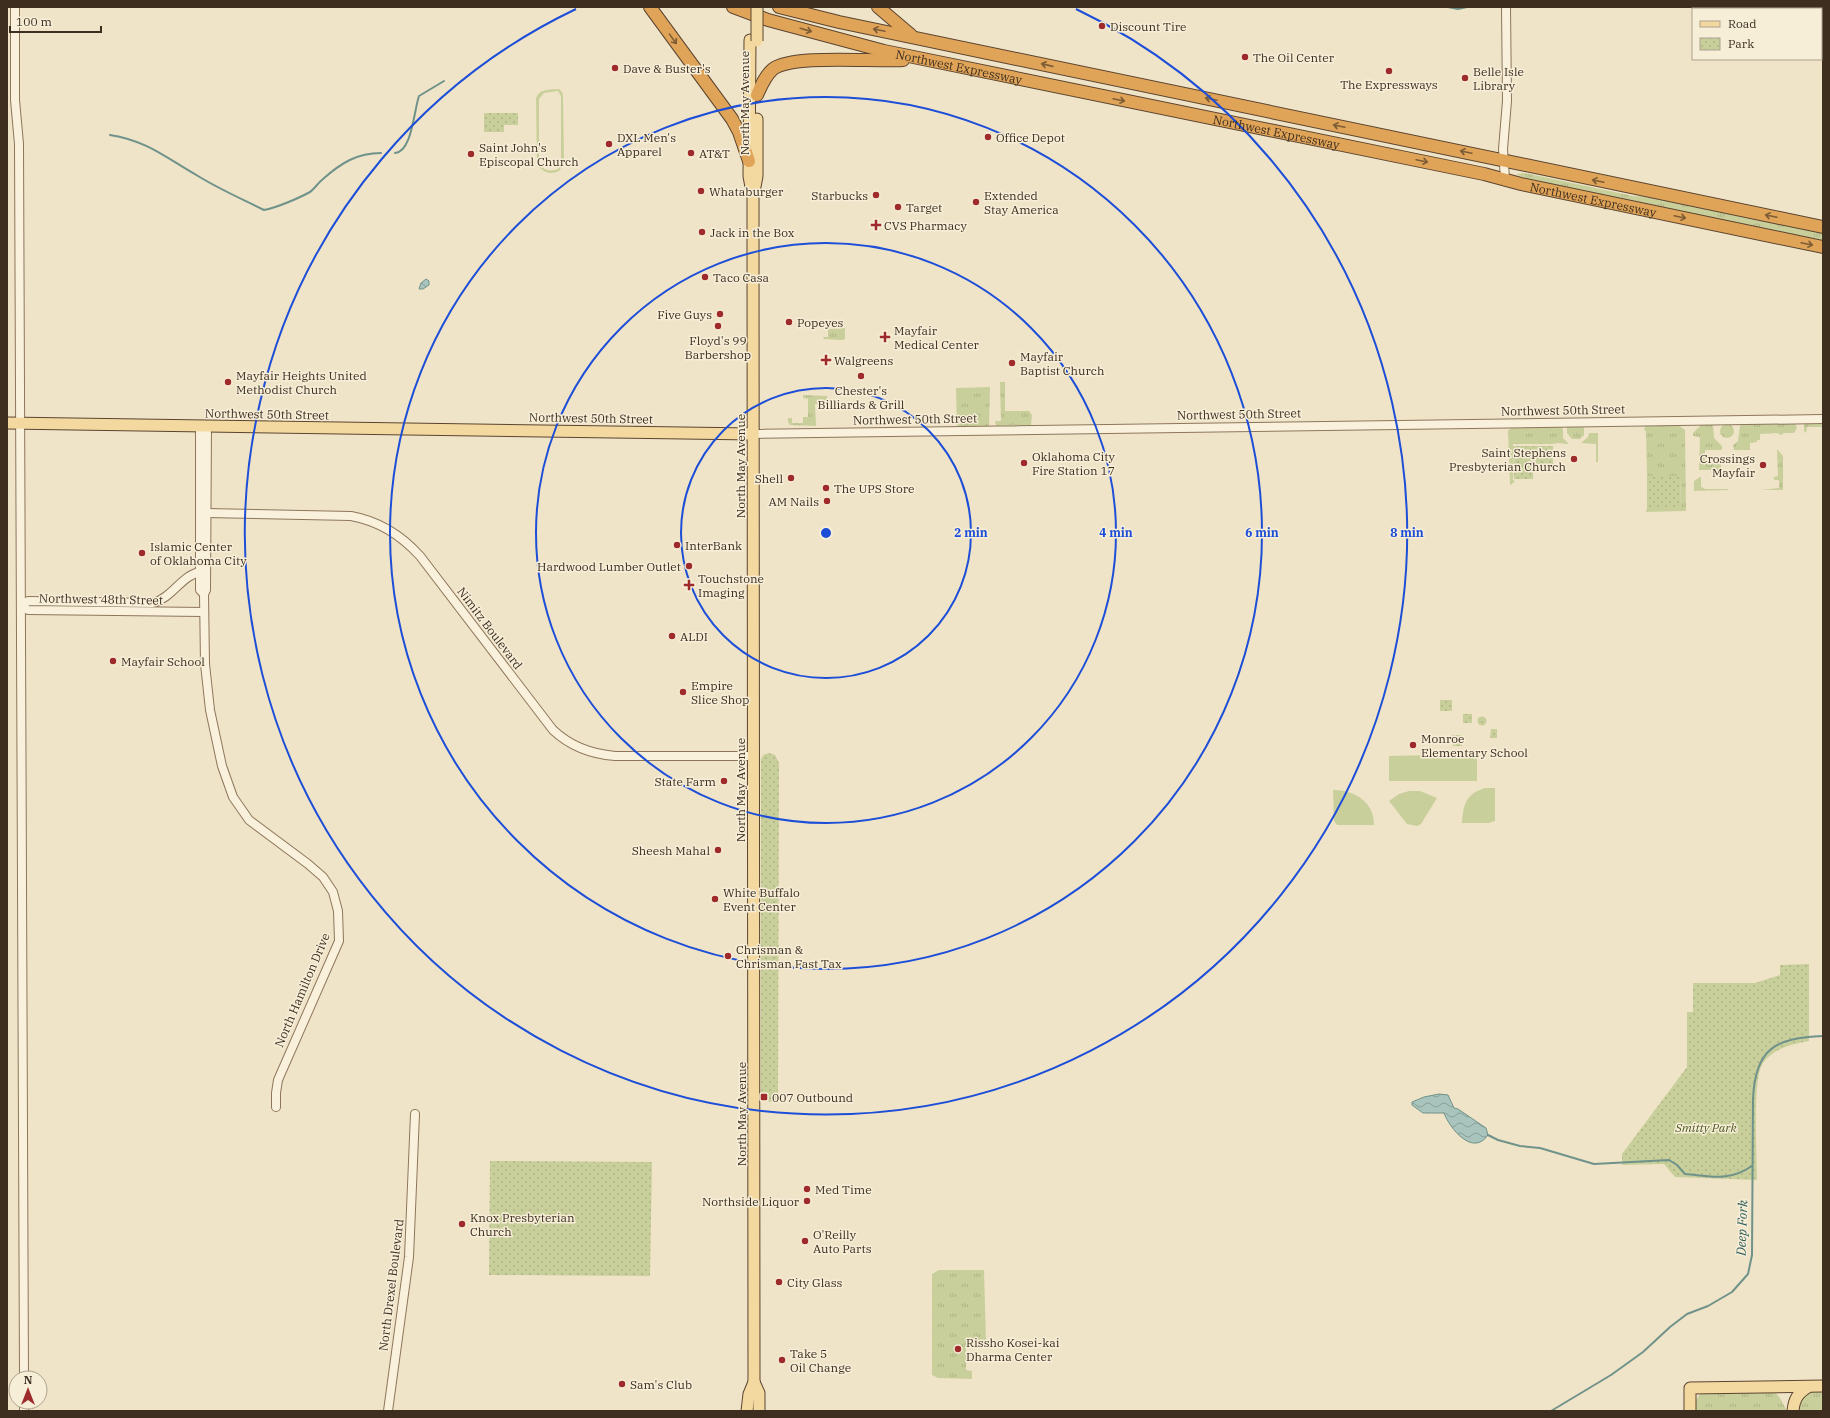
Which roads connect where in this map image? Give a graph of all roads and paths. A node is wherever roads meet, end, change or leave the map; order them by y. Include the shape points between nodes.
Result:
1 (15, 7) edge
2 (650, 7) edge
3 (733, 7) edge
4 (750, 7) edge
5 (757, 7) edge
6 (779, 7) edge
7 (878, 7) edge
8 (1506, 7) edge
9 (913, 37) junction
10 (753, 41) junction
11 (921, 59) junction
12 (757, 95) junction
13 (1322, 122) junction
14 (1297, 137) junction
15 (749, 161) junction
16 (1504, 161) junction
17 (1505, 179) junction
18 (753, 198) junction
19 (1823, 227) edge
20 (1823, 247) edge
21 (1823, 419) edge
22 (7, 423) edge
23 (20, 423) junction
24 (203, 425) junction
25 (753, 434) junction
26 (206, 513) junction
27 (203, 533) junction
28 (200, 572) junction
29 (204, 594) junction
30 (21, 605) junction
31 (204, 612) junction
32 (754, 756) junction
33 (276, 1107) dead end
34 (415, 1114) dead end
35 (24, 1370) edge
36 (754, 1382) junction
37 (1823, 1386) edge
38 (1782, 1387) junction
39 (1808, 1387) junction
40 (388, 1411) edge
41 (747, 1411) edge
42 (759, 1411) edge
43 (1690, 1411) edge
44 (1793, 1411) edge

1 - 23 street via 15,100 19,144
2 -> 15 highway via 732,119
3 -> 11 highway, Northwest Expressway via 768,20 836,39
4 - 10 main road, North May Avenue
5 - 10 main road, North May Avenue, bridge
9 -> 6 highway, Northwest Expressway
7 - 9 highway
8 - 16 street
13 -> 9 highway, Northwest Expressway
10 - 12 main road, North May Avenue
10 - 15 main road, North May Avenue
11 - 12 highway via 786,63 767,75
11 -> 14 highway, Northwest Expressway
12 - 18 main road, North May Avenue via 757,176
13 - 14 highway via 1316,130
16 -> 13 highway, Northwest Expressway
14 -> 17 highway, Northwest Expressway
15 - 18 main road, North May Avenue
16 - 17 street
19 -> 16 highway, Northwest Expressway
17 -> 20 highway, Northwest Expressway
18 - 25 main road, North May Avenue
21 - 25 street, Northwest 50th Street
22 - 23 main road, Northwest 50th Street
23 - 24 main road, Northwest 50th Street
23 - 30 street
24 - 25 main road, Northwest 50th Street
24 - 26 street, North Hamilton Drive
24 - 27 street, North Hamilton Drive
25 - 32 main road, North May Avenue
26 - 27 street, North Hamilton Drive
26 - 32 street, Nimitz Boulevard via 351,516 391,530 420,556 553,730 578,748 615,756
27 - 28 street, North Hamilton Drive
27 - 29 street, North Hamilton Drive via 206,590
28 - 29 street, North Hamilton Drive via 200,590
28 - 30 street, Northwest 48th Street via 193,574 164,598 153,602 28,601
29 - 31 street, North Hamilton Drive
30 - 31 street, Northwest 48th Street via 28,610
30 - 35 street
31 - 33 street, North Hamilton Drive via 205,664 210,710 221,761 233,797 249,820 323,877 333,892 338,911 339,941 278,1080
32 - 36 main road, North May Avenue
34 - 40 street, North Drexel Boulevard via 410,1257
36 - 41 main road, North May Avenue via 749,1394
36 - 42 main road, North May Avenue via 759,1393
37 - 39 main road
38 - 39 main road
38 - 43 main road via 1690,1388
38 - 44 main road
39 - 44 main road via 1796,1396

